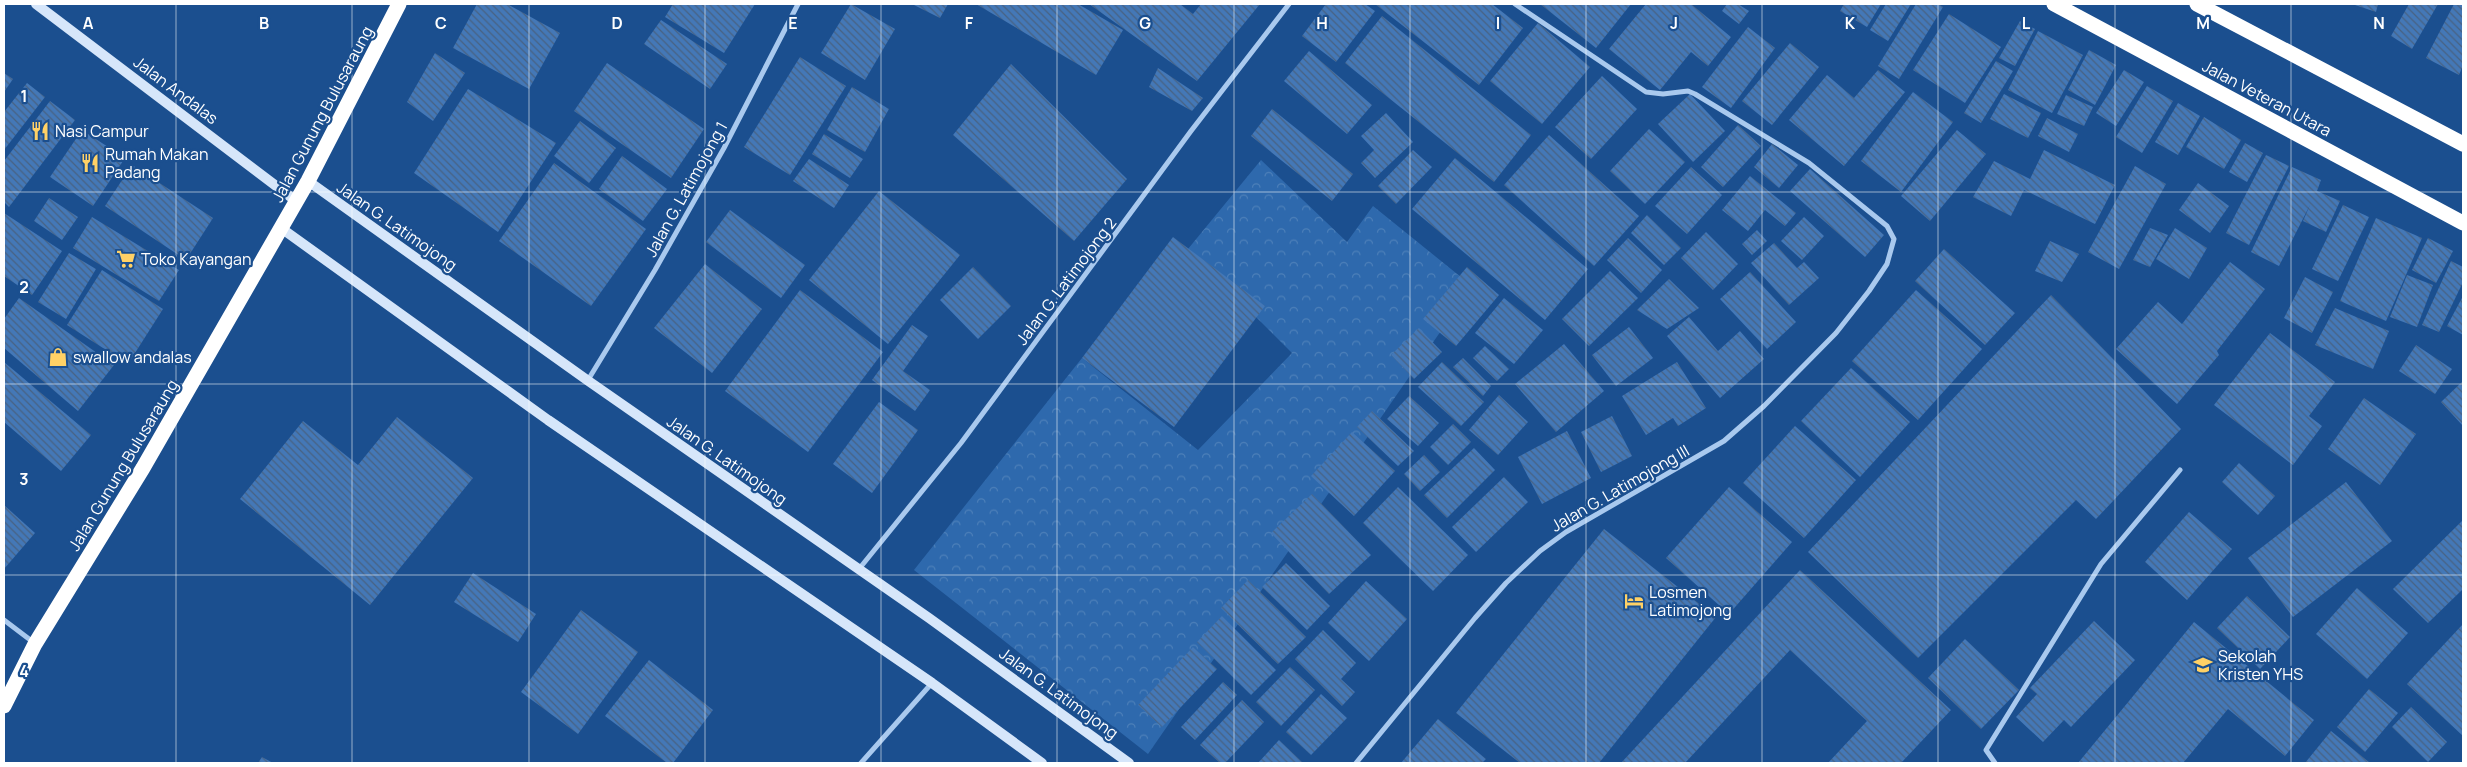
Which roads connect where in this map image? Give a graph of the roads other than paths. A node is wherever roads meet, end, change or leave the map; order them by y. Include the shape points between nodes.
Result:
1 (36, 4) edge
2 (399, 4) edge
3 (798, 4) edge
4 (1289, 4) edge
5 (1515, 4) edge
6 (2054, 4) edge
7 (2198, 4) edge
8 (2463, 144) edge
9 (308, 181) junction
10 (296, 201) junction
11 (2463, 223) edge
12 (281, 228) junction
13 (587, 380) junction
14 (2180, 470) dead end
15 (858, 570) junction
16 (4, 620) edge
17 (35, 644) junction
18 (932, 683) junction
19 (4, 706) edge
20 (861, 763) edge
21 (1042, 763) edge
22 (1129, 763) edge
23 (1356, 763) edge
24 (1994, 763) edge

1 - 10 main road, Jalan Andalas
2 - 9 highway, Jalan Gunung Bulusaraung
3 - 13 street, Jalan G. Latimojong 1 via 724,148 655,270
4 - 15 street, Jalan G. Latimojong 2 via 961,443
5 - 23 street, Jalan G. Latimojong III via 1646,92 1688,91 1810,162 1887,226 1894,239 1886,264 1869,291 1836,333 1764,406 1724,441 1566,532 1540,551 1475,618
6 - 11 highway, Jalan Veteran Utara
7 - 8 highway
9 - 10 highway, Jalan Gunung Bulusaraung
9 - 13 main road, Jalan G. Latimojong
10 - 12 highway, Jalan Gunung Bulusaraung
12 - 17 highway, Jalan Gunung Bulusaraung via 143,468
12 - 18 main road via 548,420
13 - 15 main road, Jalan G. Latimojong
14 - 24 street via 2101,564 1986,750
15 - 22 main road, Jalan G. Latimojong
16 - 17 street
17 - 19 highway, Jalan Gunung Bulusaraung
18 - 20 street
18 - 21 main road

